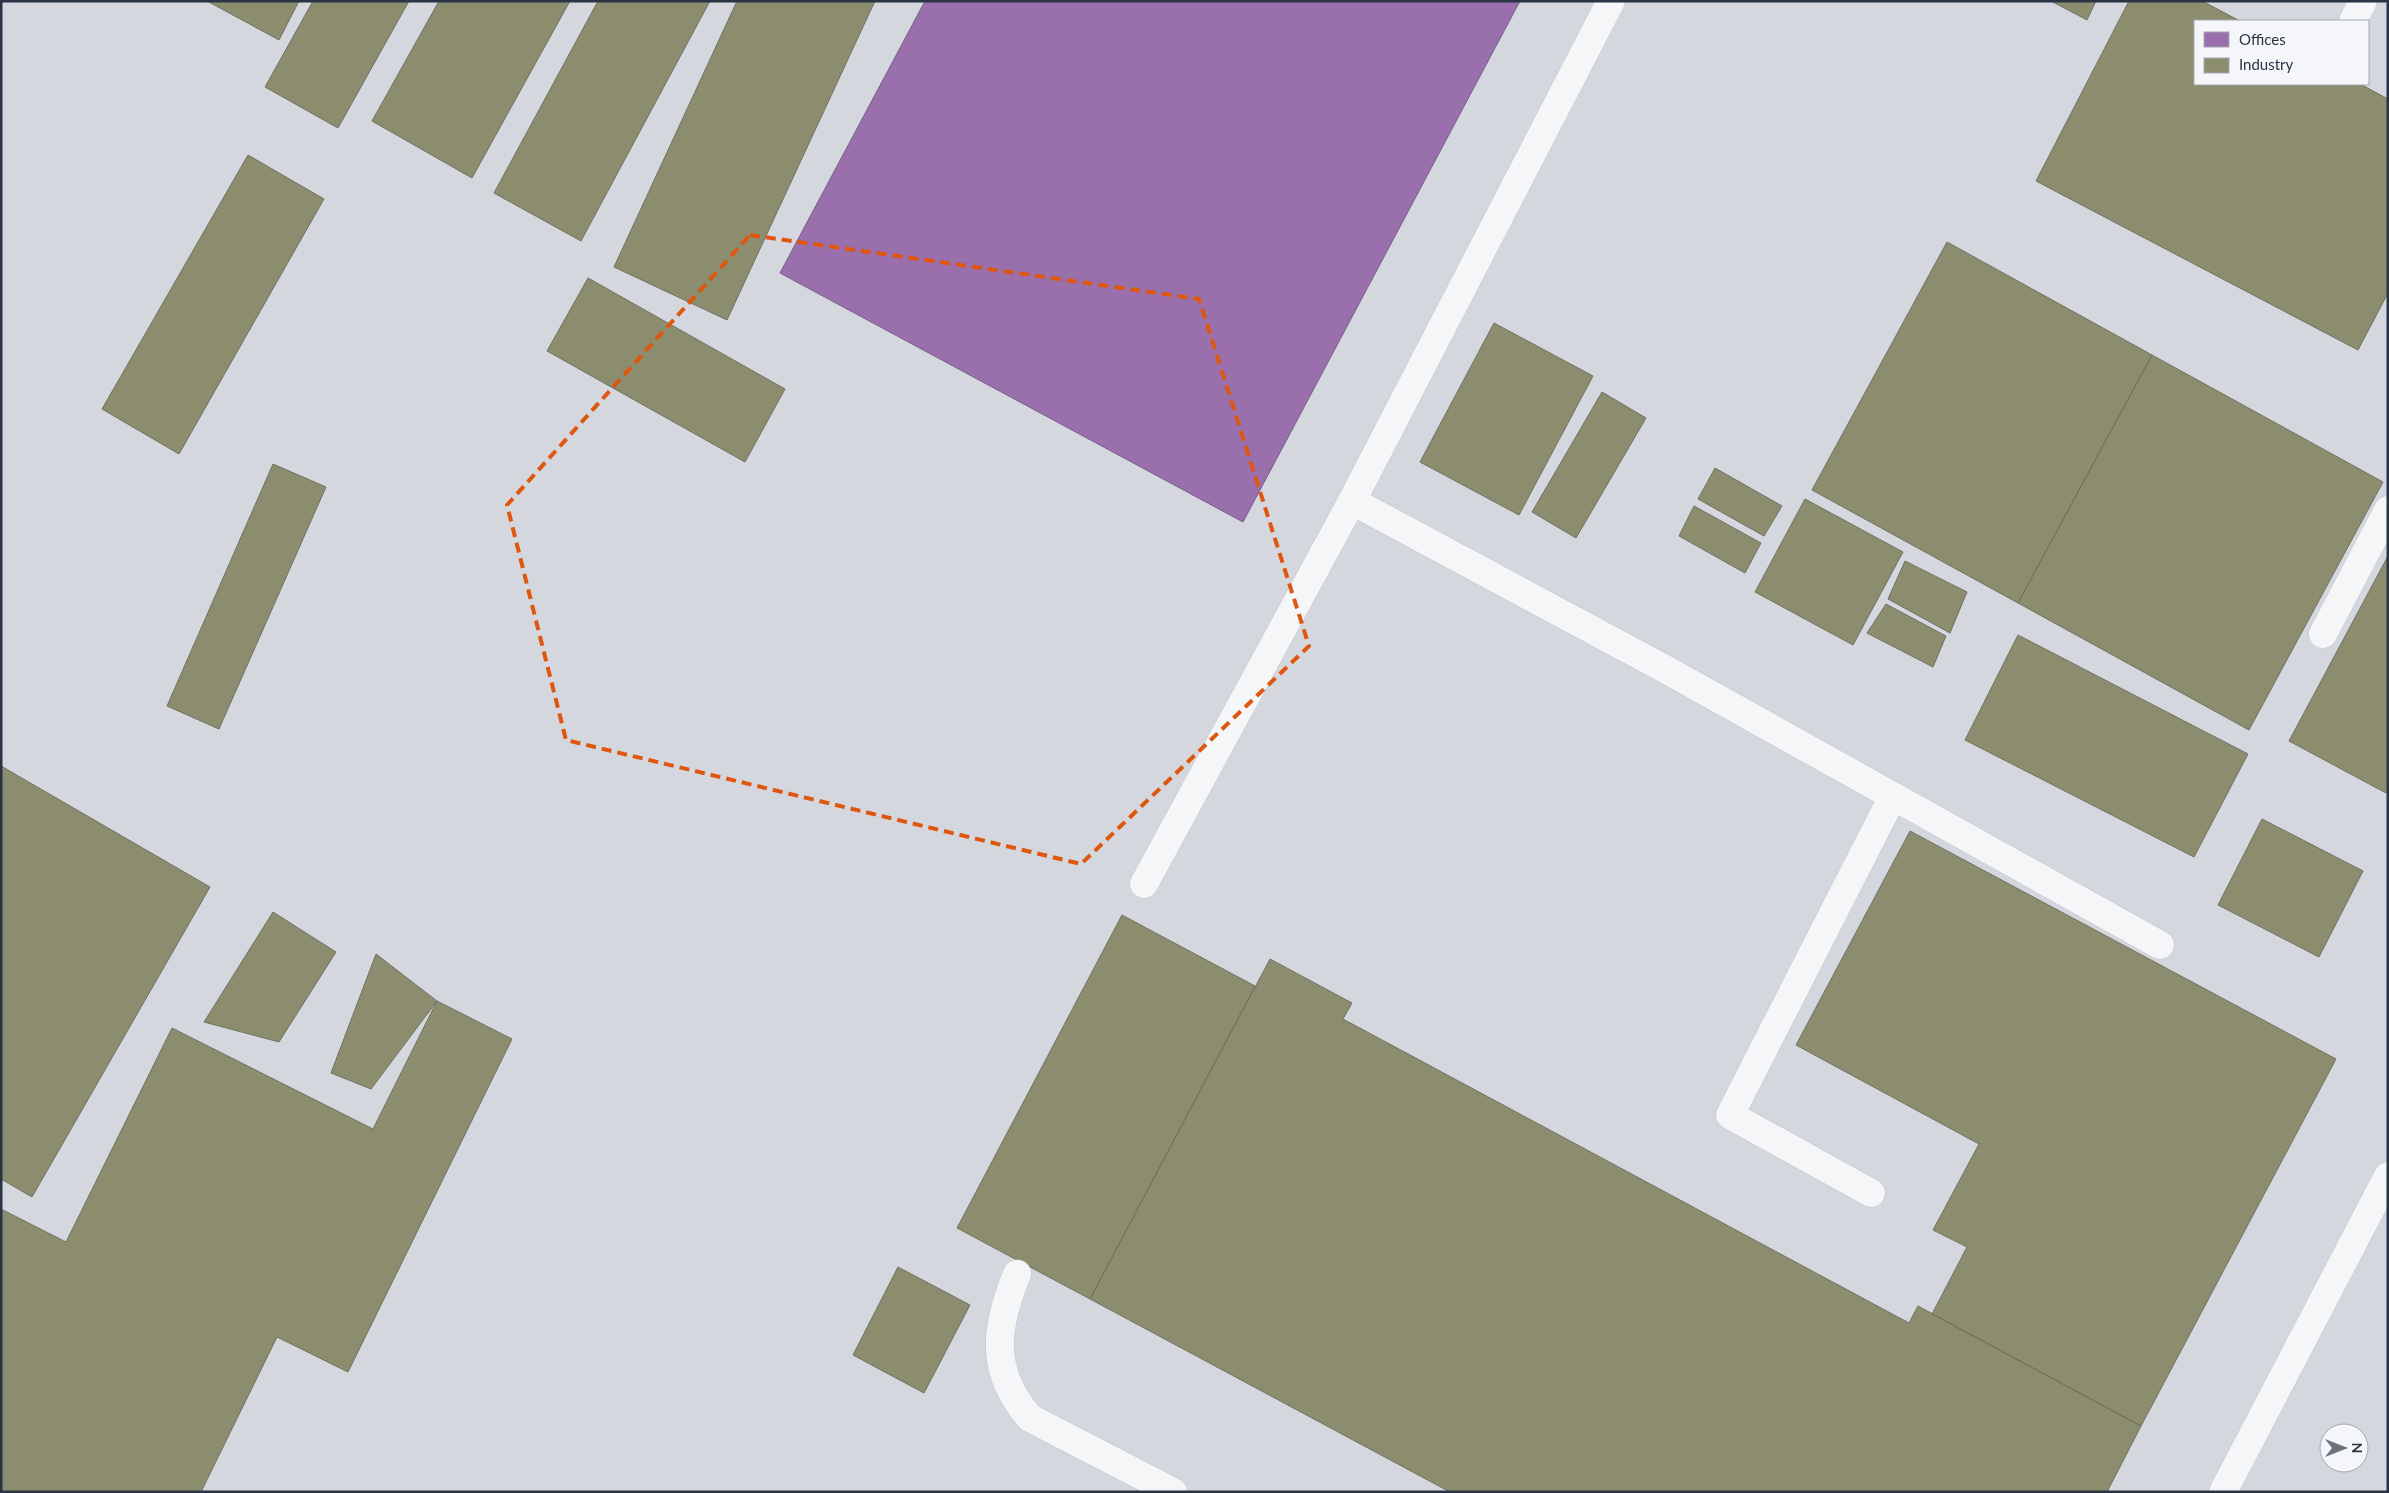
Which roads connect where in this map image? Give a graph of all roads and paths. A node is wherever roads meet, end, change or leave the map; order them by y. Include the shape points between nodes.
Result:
1 (1611, 1) edge
2 (2364, 1) edge
3 (2354, 20) edge
4 (1352, 501) junction
5 (2388, 510) edge
6 (2323, 634) dead end
7 (1893, 796) junction
8 (1144, 884) dead end
9 (2160, 945) dead end
10 (2388, 1176) edge
11 (1871, 1193) dead end
12 (1017, 1274) dead end
13 (1173, 1492) edge
14 (2223, 1492) edge

1 - 4 lane
2 - 3 lane
4 - 7 lane
4 - 8 lane
5 - 6 lane
7 - 9 lane
7 - 11 lane via 1730,1115
10 - 14 lane
12 - 13 lane via 1003,1310 1000,1343 1006,1383 1017,1403 1030,1418

